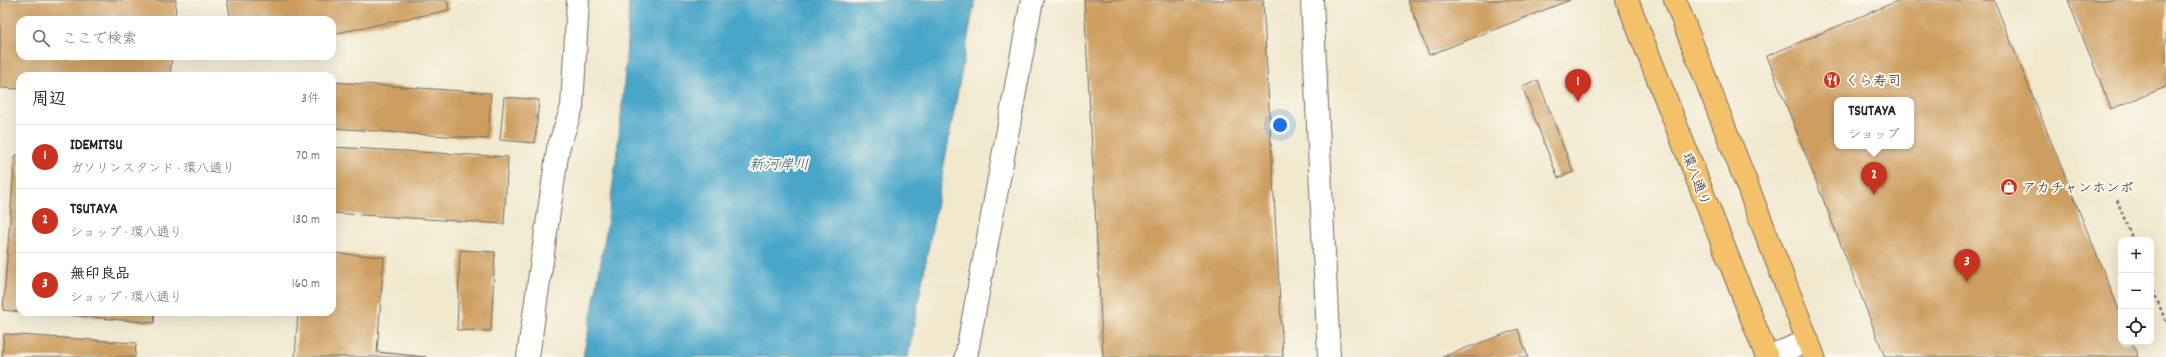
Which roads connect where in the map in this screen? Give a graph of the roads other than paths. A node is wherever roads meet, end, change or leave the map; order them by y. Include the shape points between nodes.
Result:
1 (578, 0) edge
2 (1032, 0) edge
3 (1312, 0) edge
4 (1627, 0) edge
5 (1675, 0) edge
6 (1811, 349) edge
7 (528, 357) edge
8 (966, 357) edge
9 (1329, 357) edge
10 (1768, 357) edge

1 - 7 street via 572,106 558,149
2 - 8 street
3 - 9 street
4 - 10 main road, 環八通り
5 - 6 main road
6 - 10 street

